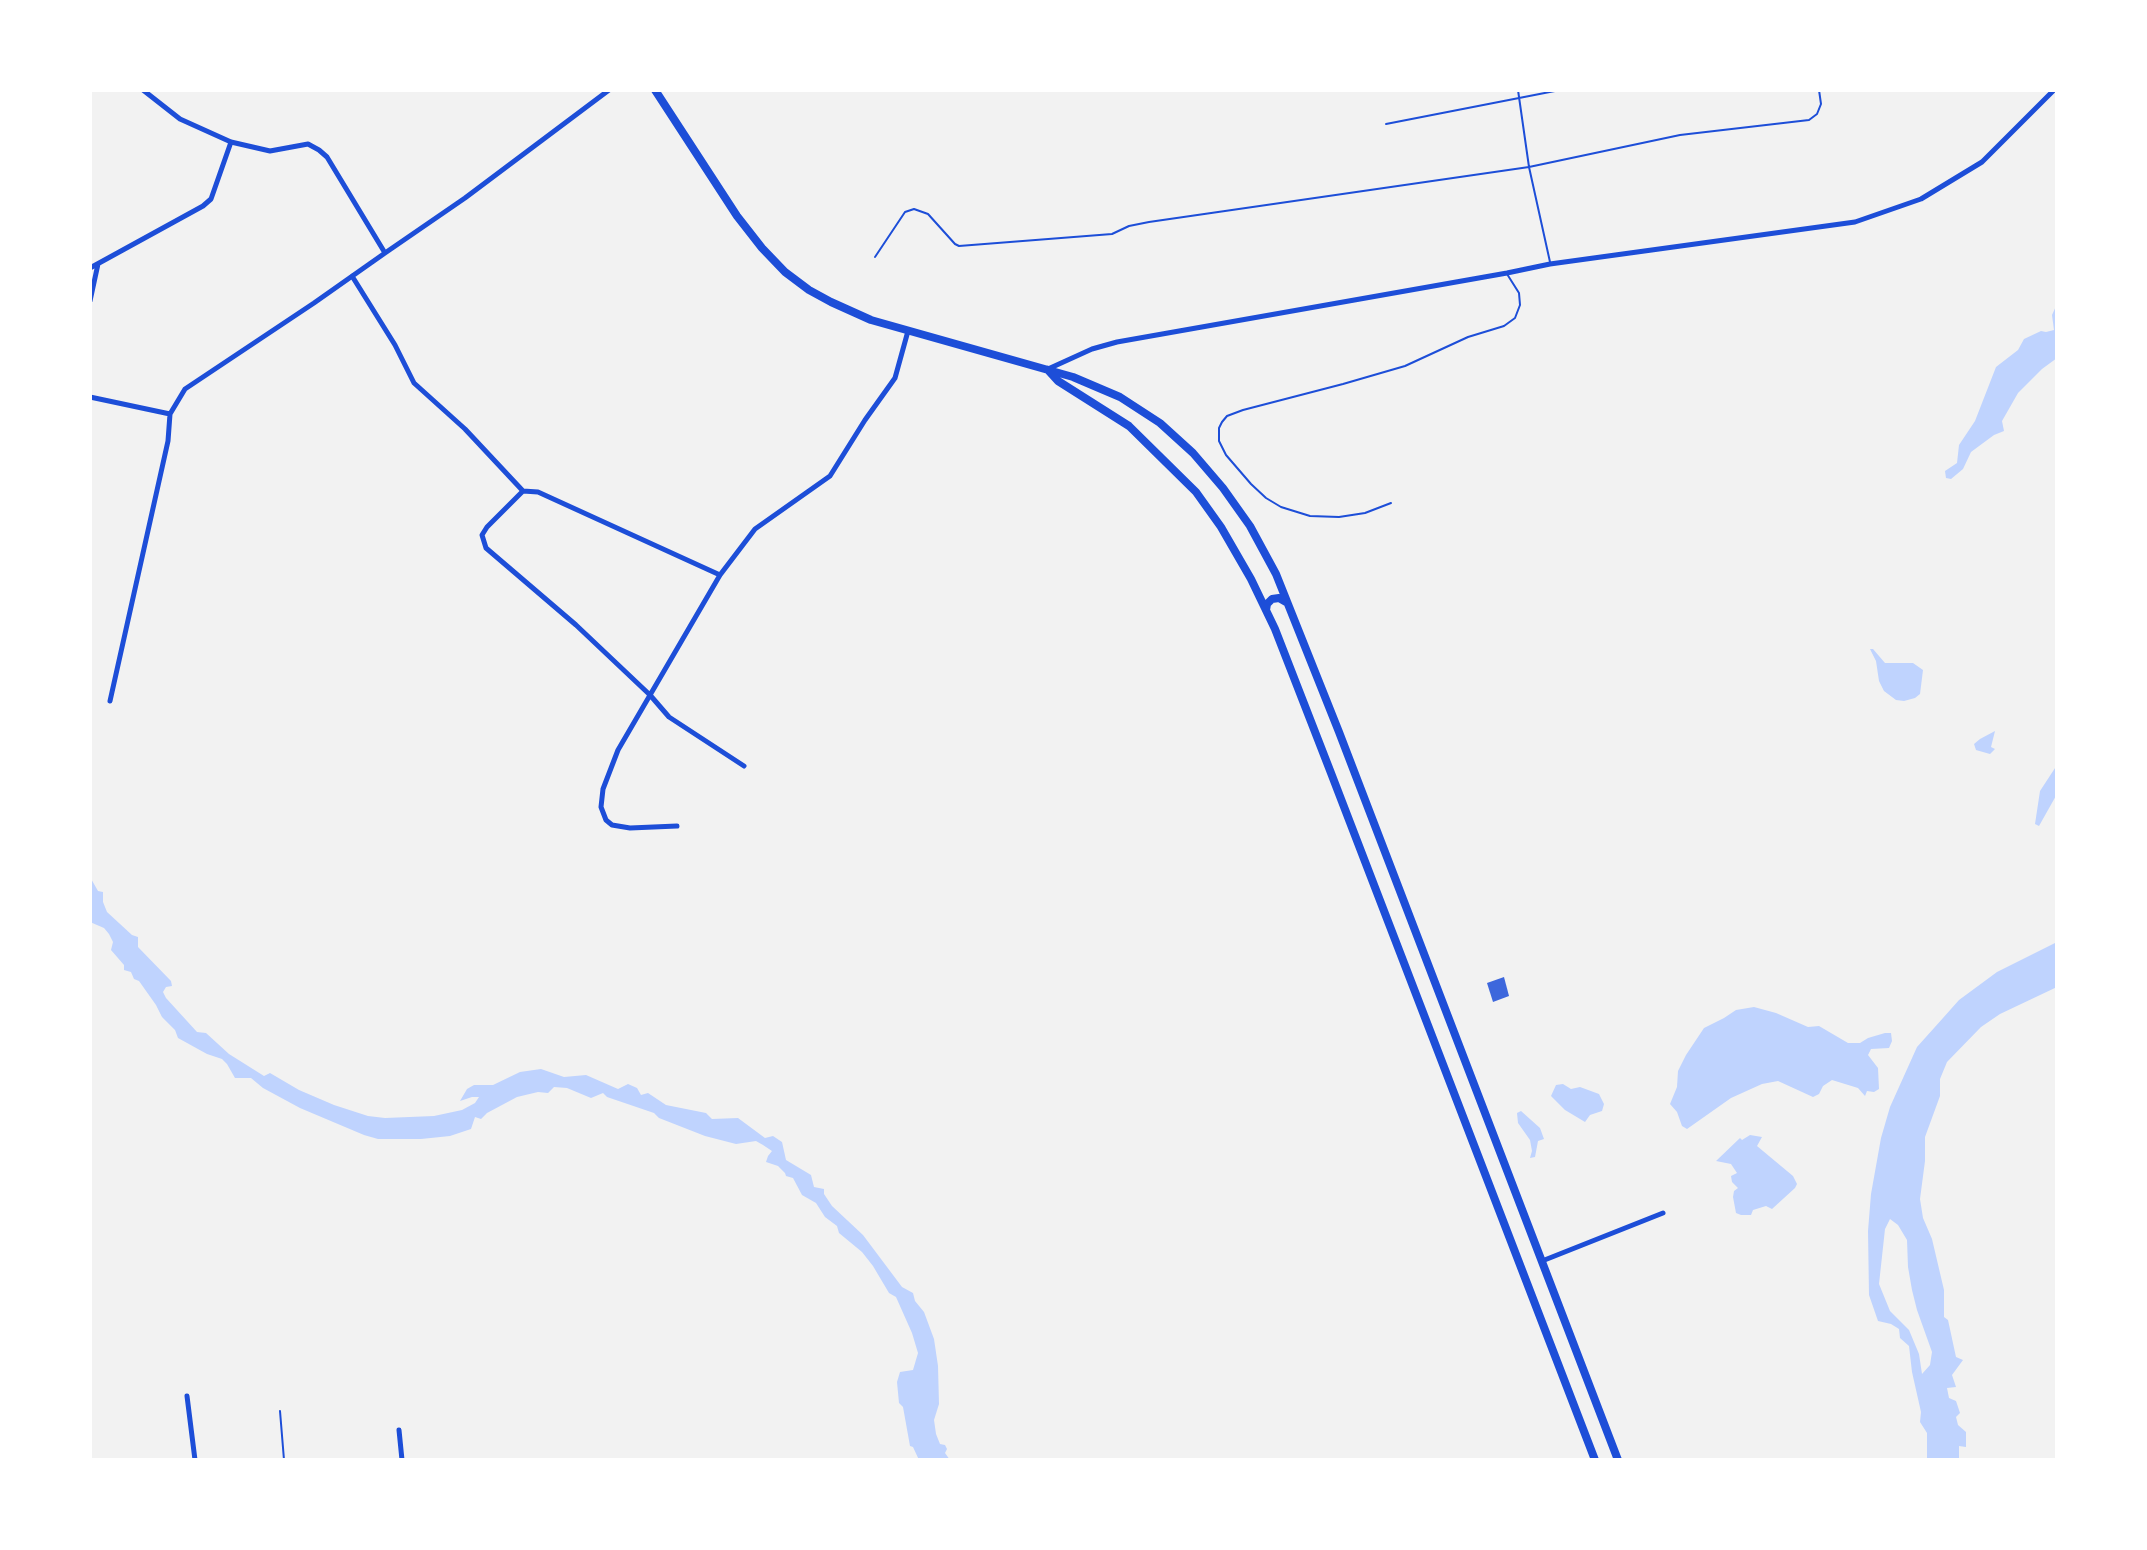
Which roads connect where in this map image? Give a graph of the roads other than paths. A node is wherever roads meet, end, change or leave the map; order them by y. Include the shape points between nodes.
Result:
1 (143, 90) edge
2 (609, 90) edge
3 (655, 90) edge
4 (1518, 90) edge
5 (1560, 90) edge
6 (1819, 90) edge
7 (2054, 90) edge
8 (1519, 97) junction
9 (1386, 124) dead end
10 (231, 142) junction
11 (1529, 167) junction
12 (385, 253) junction
13 (875, 257) dead end
14 (98, 263) junction
15 (1550, 264) junction
16 (90, 268) edge
17 (1507, 273) junction
18 (352, 276) junction
19 (90, 301) edge
20 (908, 331) junction
21 (1047, 370) junction
22 (90, 397) edge
23 (170, 414) junction
24 (523, 491) junction
25 (1391, 503) dead end
26 (720, 575) junction
27 (1286, 602) junction
28 (1266, 611) junction
29 (650, 695) junction
30 (110, 701) dead end
31 (744, 766) dead end
32 (677, 826) dead end
33 (1663, 1213) dead end
34 (1541, 1261) junction
35 (187, 1396) dead end
36 (280, 1411) dead end
37 (399, 1430) dead end
38 (195, 1460) edge
39 (284, 1460) edge
40 (402, 1460) edge
41 (1595, 1460) edge
42 (1618, 1460) edge

1 - 10 street via 180,119
2 - 12 street
3 - 20 highway via 737,216 785,272 831,302
4 - 8 lane
5 - 8 lane
6 - 11 lane via 1821,104 1809,120 1680,135
7 - 15 street via 1982,162 1921,199 1855,222
8 - 9 lane
8 - 11 lane
10 - 12 street via 270,151 308,144 319,150
10 - 14 street via 211,199
11 - 13 lane via 1149,222 1112,234 959,246 928,214 914,209 905,212
11 - 15 lane
12 - 18 street
14 - 16 street
14 - 19 street
15 - 17 street
17 - 21 street via 1117,342
17 - 25 lane via 1520,305 1504,326 1405,366 1243,410 1222,422 1219,441 1226,455 1281,507 1339,517
18 - 23 street via 185,389
18 - 24 street via 414,383
20 - 21 highway
20 - 26 street via 895,378 830,476 755,529
21 - 27 highway via 1120,397 1193,453 1250,526
21 - 28 highway via 1129,426 1196,492
22 - 23 street
23 - 30 street
24 - 26 street via 559,500
24 - 29 street via 487,527 482,535 486,548
26 - 29 street
27 - 28 highway via 1272,599
27 - 34 highway
28 - 41 highway
29 - 31 street via 669,717
29 - 32 street via 618,750 601,807 612,825
33 - 34 street
34 - 42 highway
35 - 38 street
36 - 39 lane
37 - 40 street

